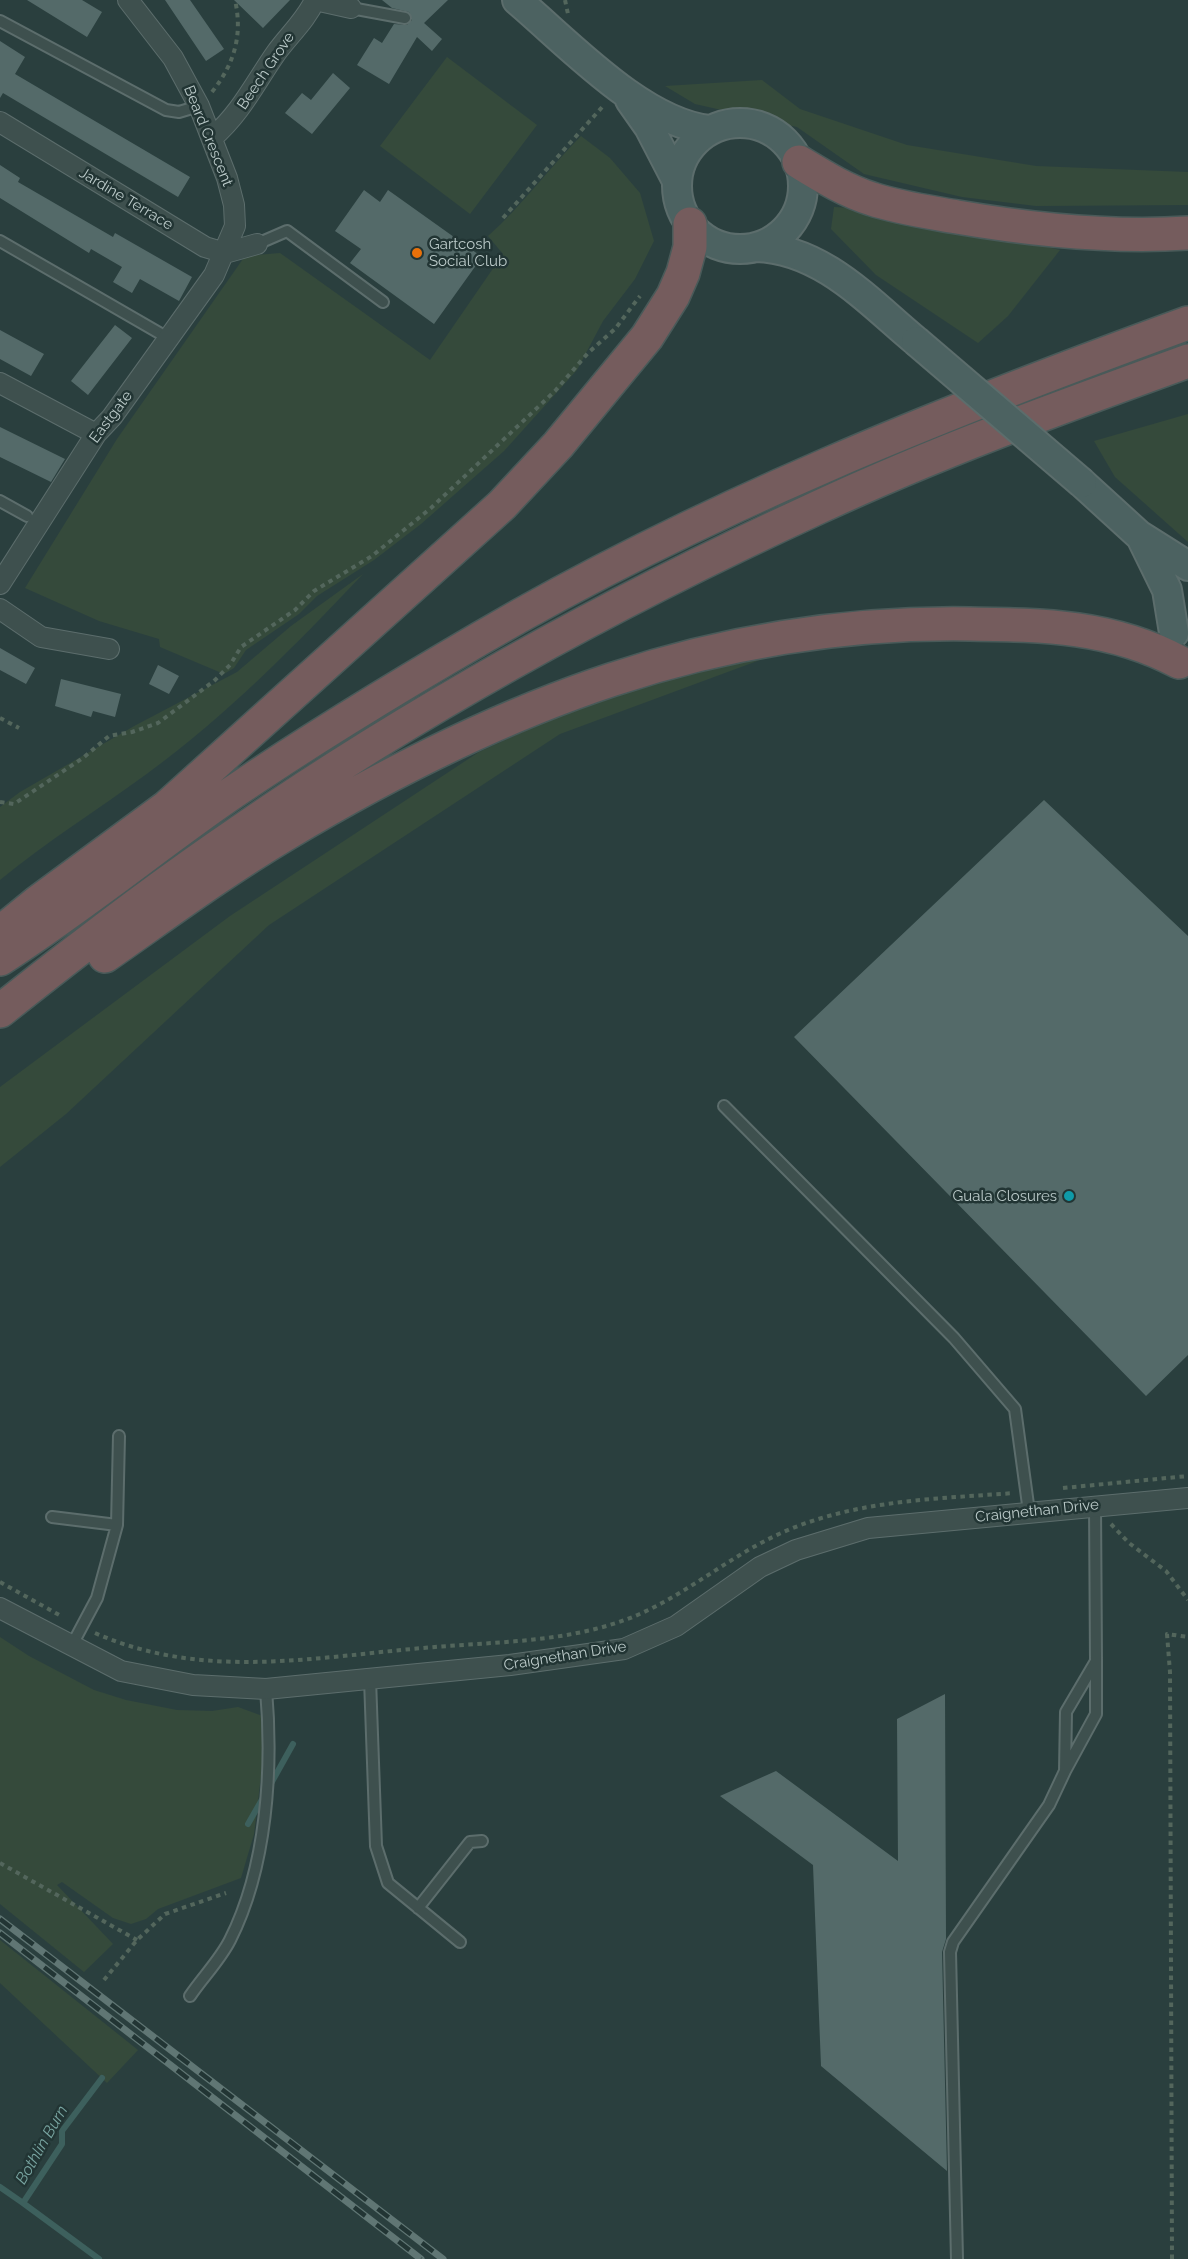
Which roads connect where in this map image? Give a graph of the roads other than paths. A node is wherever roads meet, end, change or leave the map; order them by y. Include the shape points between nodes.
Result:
1 (128, 0) edge
2 (315, 0) edge
3 (517, 0) edge
4 (351, 8) joint
5 (405, 18) dead end
6 (0, 21) edge
7 (622, 91) junction
8 (199, 106) junction
9 (0, 122) edge
10 (709, 130) junction
11 (212, 138) junction
12 (799, 162) junction
13 (676, 181) junction
14 (801, 201) junction
15 (690, 224) junction
16 (1188, 233) edge
17 (0, 242) edge
18 (257, 244) joint
19 (756, 247) junction
20 (225, 252) junction
21 (846, 282) junction
22 (383, 302) dead end
23 (1188, 323) edge
24 (168, 338) junction
25 (1188, 361) edge
26 (0, 383) edge
27 (96, 434) junction
28 (0, 501) edge
29 (27, 516) dead end
30 (1139, 535) junction
31 (1188, 566) edge
32 (0, 584) edge
33 (1188, 600) edge
34 (0, 609) edge
35 (109, 649) dead end
36 (1181, 657) edge
37 (0, 933) edge
38 (0, 959) edge
39 (0, 1011) edge
40 (0, 1035) edge
41 (724, 1106) dead end
42 (119, 1436) dead end
43 (1188, 1498) edge
44 (1095, 1505) junction
45 (1029, 1512) junction
46 (52, 1517) dead end
47 (117, 1525) junction
48 (0, 1608) edge
49 (72, 1645) junction
50 (1096, 1661) junction
51 (370, 1679) junction
52 (266, 1689) junction
53 (1065, 1771) junction
54 (482, 1841) dead end
55 (418, 1908) junction
56 (460, 1942) dead end
57 (190, 1996) dead end
58 (957, 2259) edge

1 - 8 street, Beard Crescent via 173,58
2 - 4 street
2 - 11 street, Beech Grove via 244,105
3 - 7 street
4 - 5 lane
6 - 8 lane via 166,110 179,112
7 - 10 street via 683,125
7 - 13 street via 649,127
8 - 11 street, Beard Crescent
9 - 20 street, Jardine Terrace via 205,247
10 - 12 street via 754,124 781,138
10 - 13 street via 690,146
11 - 20 street, Beard Crescent via 234,205 235,226
12 - 14 street
12 - 16 highway via 828,180 873,199 932,213 1059,231
13 - 15 street via 682,211
14 - 19 street via 787,229
14 - 21 street via 809,236
15 - 19 street via 719,246
15 - 37 highway via 690,246 683,273 647,337 558,445 502,505 167,807
17 - 24 lane
18 - 20 street
18 - 22 lane via 287,231
19 - 21 street via 800,254
20 - 24 street, Eastgate via 214,275
21 - 30 street, bridge
23 - 38 highway via 843,458 684,530 484,636 234,792
24 - 27 street, Eastgate
25 - 39 highway via 922,462 748,541 586,622 470,686 243,829
26 - 27 street
27 - 32 street, Eastgate
28 - 29 lane
30 - 31 street
30 - 36 street via 1167,590
33 - 36 street via 1178,618
34 - 35 street via 41,637
36 - 40 highway via 1123,637 1053,628 948,624 842,630 773,639 602,681 444,747 283,836 81,972
41 - 45 lane via 954,1338 1015,1409
42 - 47 lane
43 - 44 street, Craignethan Drive
44 - 45 street, Craignethan Drive
44 - 50 lane
45 - 51 street, Craignethan Drive via 868,1528 796,1550 760,1567 676,1626 624,1649
46 - 47 lane
47 - 49 lane via 98,1598
48 - 49 street, Craignethan Drive
49 - 52 street, Craignethan Drive via 121,1671 193,1685
50 - 53 lane via 1096,1714
50 - 53 lane via 1066,1712
51 - 52 street, Craignethan Drive
51 - 55 lane via 376,1846 388,1883
52 - 57 lane via 265,1816 252,1879 230,1941
53 - 58 lane via 1049,1804 953,1942 950,1952
54 - 55 lane via 470,1842
55 - 56 lane

